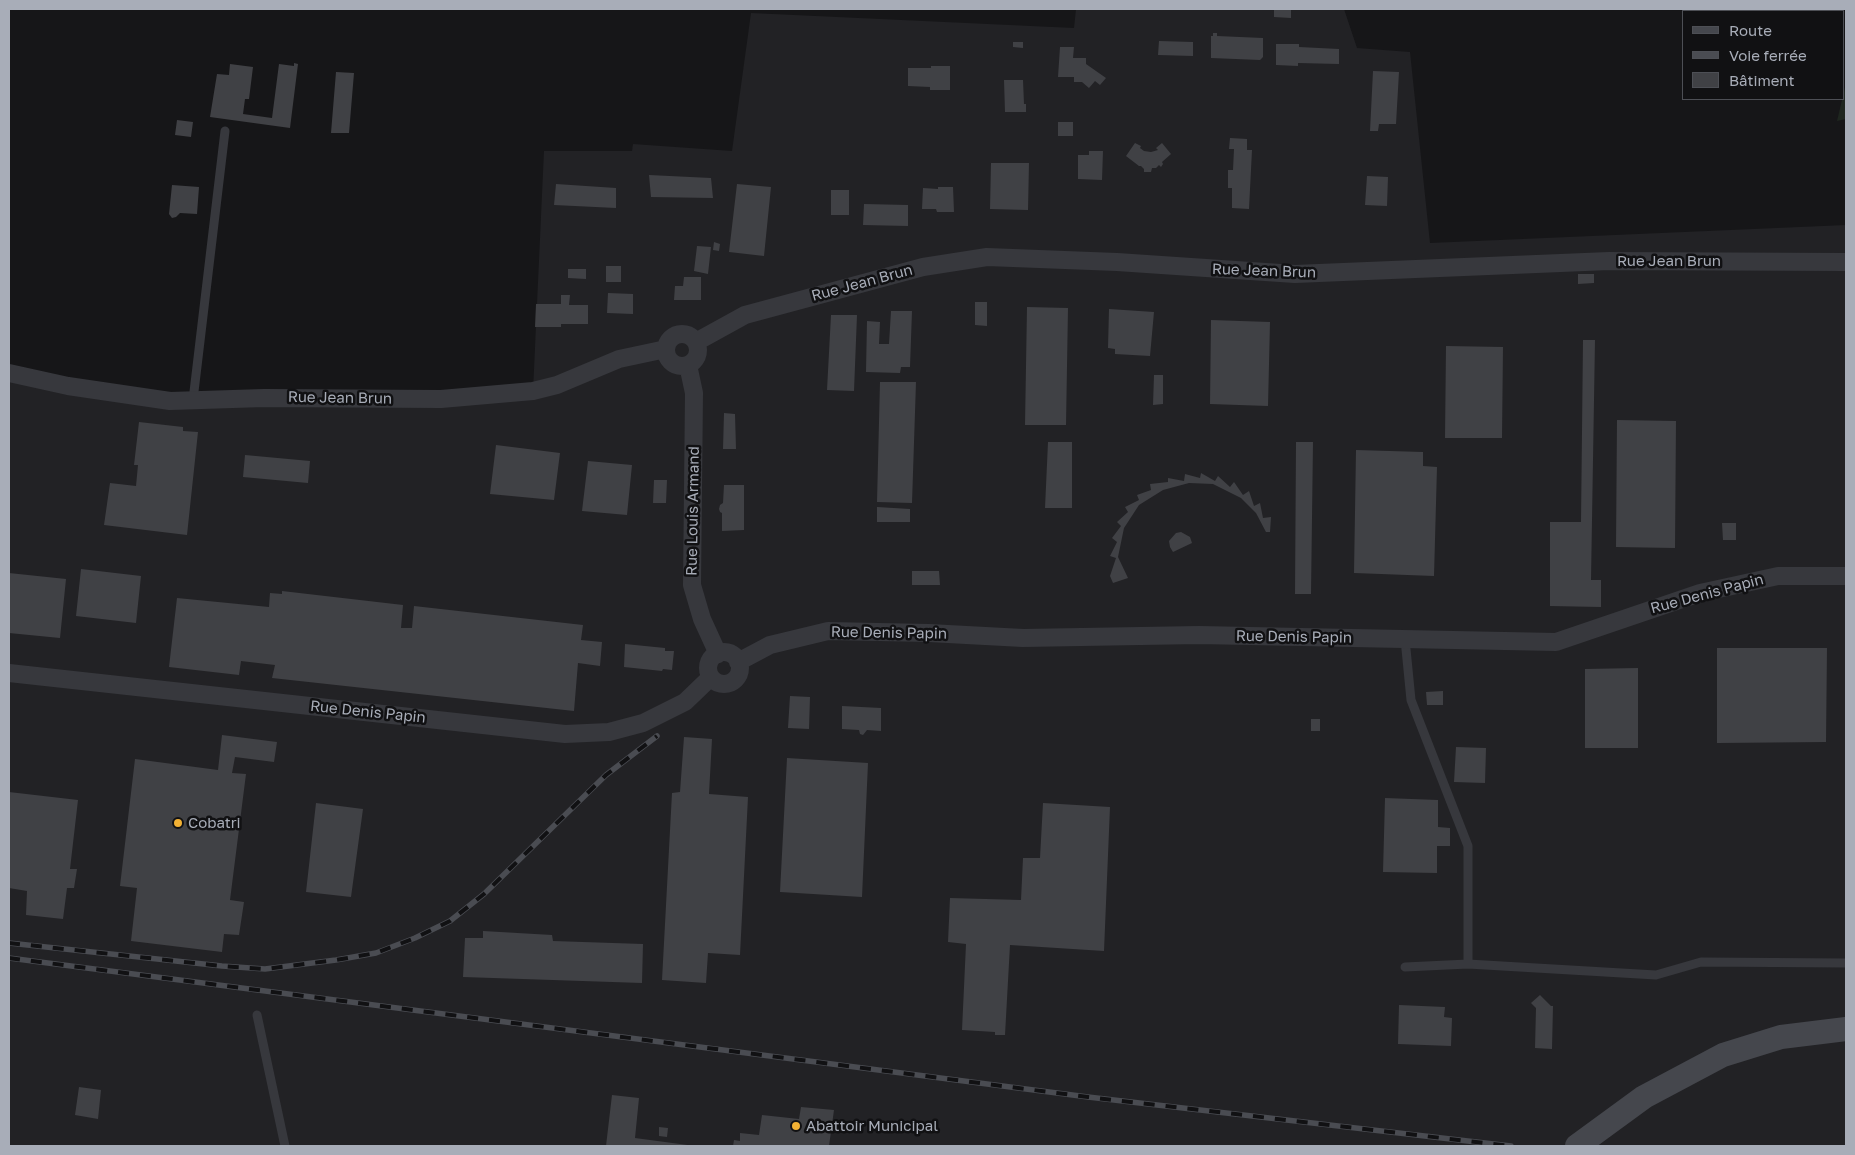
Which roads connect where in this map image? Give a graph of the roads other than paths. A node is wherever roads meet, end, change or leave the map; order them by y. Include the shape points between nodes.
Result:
1 (225, 132) dead end
2 (1846, 262) edge
3 (696, 342) junction
4 (666, 349) junction
5 (688, 365) junction
6 (9, 373) edge
7 (193, 400) junction
8 (1846, 576) edge
9 (1405, 639) junction
10 (718, 654) junction
11 (738, 662) junction
12 (9, 673) edge
13 (711, 677) junction
14 (1846, 963) edge
15 (1468, 964) junction
16 (1405, 967) dead end
17 (257, 1016) dead end
18 (1846, 1030) edge
19 (285, 1146) edge
20 (1577, 1146) edge

1 - 7 lane
2 - 3 street, Rue Jean Brun via 1609,261 1295,274 987,257 924,267 745,315
3 - 4 street via 688,335 678,335 670,340
3 - 5 street via 698,353
4 - 5 street via 673,363
4 - 7 street, Rue Jean Brun via 619,359 557,385 517,394 441,399
5 - 10 street, Rue Louis Armand via 694,393 692,585 702,619
6 - 7 street, Rue Jean Brun via 68,386 170,401
8 - 9 street, Rue Denis Papin via 1778,576 1700,593 1556,642
9 - 11 street, Rue Denis Papin via 1199,635 1023,638 828,631 770,645
9 - 15 lane via 1411,700 1468,846
10 - 11 street via 730,654
10 - 13 street via 708,664
11 - 13 street via 740,671 731,683 720,684
12 - 13 street, Rue Denis Papin via 565,734 610,732 644,723 685,702
14 - 15 lane via 1701,962 1656,975
15 - 16 lane
17 - 19 lane
18 - 20 main road via 1781,1037 1723,1055 1644,1097

